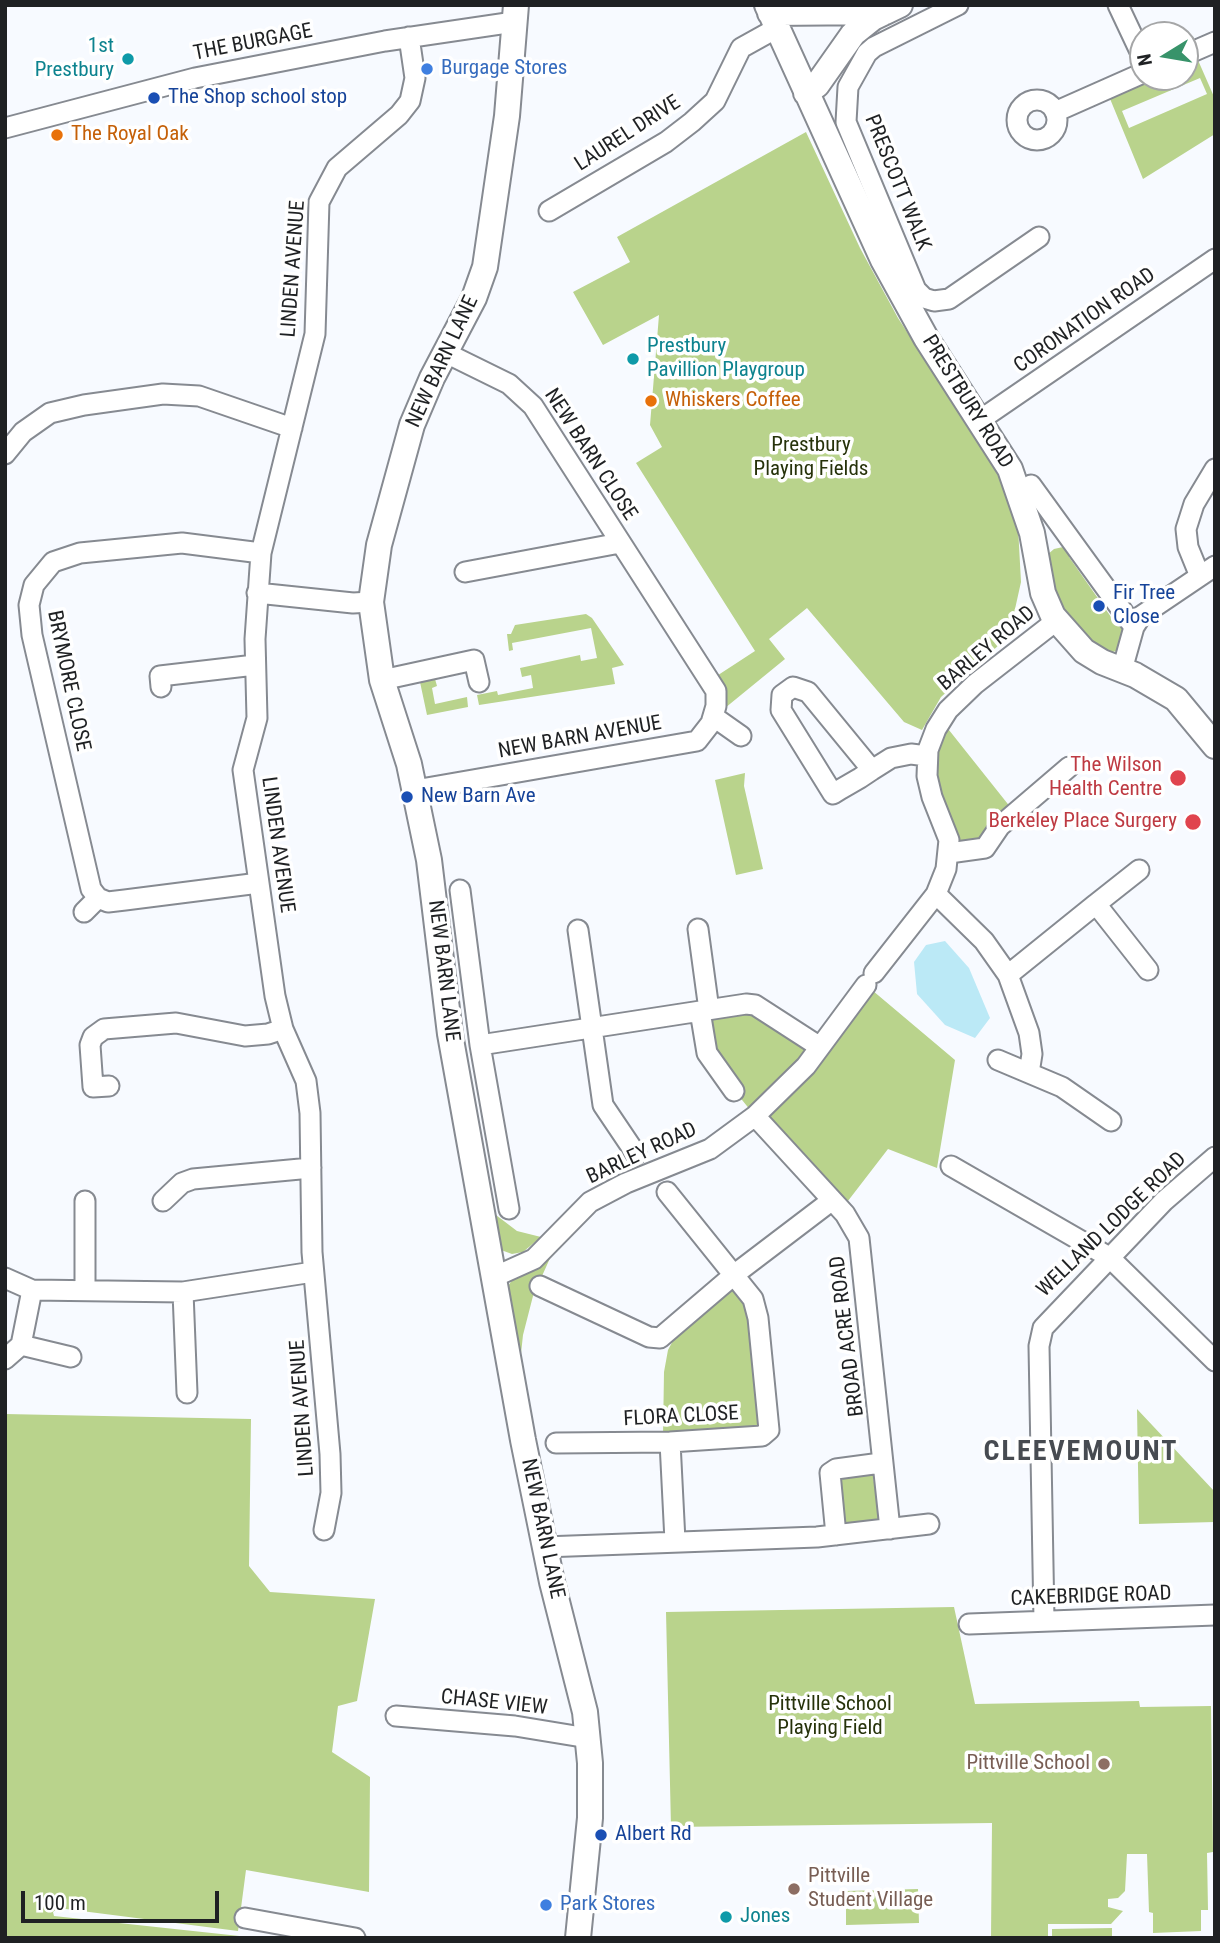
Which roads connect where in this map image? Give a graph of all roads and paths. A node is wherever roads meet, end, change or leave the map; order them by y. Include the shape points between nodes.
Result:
1 (958, 5) edge
2 (1118, 5) edge
3 (892, 8) edge
4 (515, 13) edge
5 (771, 16) edge
6 (1129, 28) edge
7 (409, 37) junction
8 (1129, 79) edge
9 (806, 93) junction
10 (1055, 112) dead end
11 (5, 128) edge
12 (549, 211) dead end
13 (1039, 237) dead end
14 (1215, 259) edge
15 (446, 353) junction
16 (980, 421) junction
17 (292, 428) junction
18 (5, 454) edge
19 (1215, 469) edge
20 (1031, 485) dead end
21 (1066, 534) junction
22 (1034, 542) junction
23 (620, 543) junction
24 (261, 553) junction
25 (1207, 570) edge
26 (465, 572) dead end
27 (257, 593) junction
28 (371, 602) junction
29 (1056, 621) junction
30 (1134, 627) junction
31 (255, 665) junction
32 (1122, 670) junction
33 (159, 676) dead end
34 (382, 680) junction
35 (478, 682) dead end
36 (713, 717) junction
37 (741, 736) dead end
38 (1215, 746) edge
39 (928, 756) junction
40 (1069, 766) dead end
41 (872, 770) junction
42 (415, 790) junction
43 (949, 853) junction
44 (1139, 870) dead end
45 (259, 883) junction
46 (460, 890) dead end
47 (936, 894) junction
48 (1096, 904) junction
49 (698, 929) dead end
50 (578, 930) dead end
51 (1148, 971) dead end
52 (1008, 975) junction
53 (704, 1011) junction
54 (592, 1026) junction
55 (283, 1029) junction
56 (480, 1045) junction
57 (820, 1047) junction
58 (998, 1060) dead end
59 (1029, 1073) junction
60 (109, 1086) dead end
61 (734, 1091) dead end
62 (755, 1116) junction
63 (1111, 1121) dead end
64 (636, 1154) dead end
65 (1215, 1157) edge
66 (951, 1166) dead end
67 (311, 1168) junction
68 (667, 1192) dead end
69 (85, 1201) dead end
70 (163, 1201) dead end
71 (831, 1201) junction
72 (509, 1209) dead end
73 (1109, 1257) junction
74 (313, 1272) junction
75 (736, 1274) junction
76 (494, 1277) junction
77 (5, 1278) edge
78 (540, 1286) dead end
79 (85, 1289) junction
80 (32, 1290) junction
81 (183, 1292) junction
82 (21, 1345) junction
83 (71, 1357) dead end
84 (5, 1359) edge
85 (1215, 1361) edge
86 (187, 1393) dead end
87 (670, 1441) junction
88 (556, 1443) dead end
89 (881, 1463) junction
90 (929, 1524) dead end
91 (890, 1529) junction
92 (324, 1531) dead end
93 (836, 1535) junction
94 (674, 1541) junction
95 (544, 1547) junction
96 (1215, 1615) edge
97 (1044, 1620) junction
98 (969, 1624) dead end
99 (396, 1716) dead end
100 (588, 1738) junction
101 (245, 1918) dead end
102 (355, 1938) edge
103 (578, 1938) edge

1 - 13 street, PRESCOTT WALK via 867,53 848,87 846,122 916,290 924,298 949,299
2 - 6 street
3 - 5 main road
3 - 9 main road via 853,34 817,85
4 - 7 street, THE BURGAGE
4 - 15 main road, NEW BARN LANE via 508,116 485,267
5 - 9 main road, PRESTBURY ROAD
5 - 12 street, LAUREL DRIVE via 741,48 715,101 692,122
7 - 11 street, THE BURGAGE via 195,78
7 - 17 street, LINDEN AVENUE via 415,78 410,101 337,168 319,202 315,334
8 - 10 street
9 - 16 main road, PRESTBURY ROAD via 883,260
14 - 16 street, CORONATION ROAD
15 - 23 street, NEW BARN CLOSE via 501,379 526,397
15 - 28 main road, NEW BARN LANE via 420,402 405,447 379,545
16 - 22 main road, PRESTBURY ROAD via 1010,469
17 - 18 street via 199,396 163,394 50,414 23,432
17 - 24 street, LINDEN AVENUE
19 - 25 street via 1187,520 1188,547
20 - 21 street
21 - 22 street
21 - 30 street
22 - 29 main road, PRESTBURY ROAD via 1043,593
23 - 26 street, NEW BARN CLOSE
23 - 36 street, NEW BARN CLOSE via 716,691
24 - 27 street, LINDEN AVENUE
24 - 45 street, BRYMORE CLOSE via 182,543 80,553 53,562 34,585 29,606 91,905
25 - 30 street via 1141,616
27 - 28 street
27 - 31 street, LINDEN AVENUE
28 - 34 main road, NEW BARN LANE
29 - 32 main road, PRESTBURY ROAD via 1084,651
29 - 39 street, BARLEY ROAD via 948,710
30 - 32 street
31 - 33 street
31 - 45 street, LINDEN AVENUE via 257,718 243,770
32 - 38 main road, PRESTBURY ROAD via 1176,699
34 - 35 street via 474,660
34 - 42 main road, NEW BARN LANE
36 - 37 street
36 - 42 street, NEW BARN AVENUE via 696,741
39 - 41 street via 897,756
39 - 43 street, BARLEY ROAD via 929,787 946,830
40 - 43 street via 1000,826 985,848
41 - 41 street via 812,696 793,687 782,695 781,710 833,794
42 - 76 main road, NEW BARN LANE via 431,872 452,1046
43 - 47 street, BARLEY ROAD
44 - 48 street
45 - 55 street, LINDEN AVENUE
46 - 56 street
47 - 52 street via 984,941
47 - 57 street, BARLEY ROAD
48 - 51 street
48 - 52 street
49 - 53 street
50 - 54 street
52 - 59 street via 1029,1033
53 - 54 street
53 - 57 street via 755,1005
53 - 61 street via 707,1053
54 - 56 street
54 - 64 street via 603,1105
55 - 60 street via 257,1036 176,1023 104,1029 91,1041 93,1087
55 - 67 street, LINDEN AVENUE via 308,1090
56 - 72 street
57 - 62 street, BARLEY ROAD
58 - 59 street
59 - 63 street via 1062,1087
62 - 71 street, BROAD ACRE ROAD
62 - 76 street, BARLEY ROAD via 710,1149 590,1202 534,1259
65 - 73 street, WELLAND LODGE ROAD
66 - 73 street
67 - 70 street via 194,1179 181,1183
67 - 74 street, LINDEN AVENUE
68 - 75 street
69 - 79 street
71 - 75 street
71 - 89 street, BROAD ACRE ROAD via 859,1238 882,1432
73 - 85 street
73 - 97 street, WELLAND LODGE ROAD via 1052,1315 1040,1337
74 - 81 street
74 - 92 street, LINDEN AVENUE via 331,1454 331,1493
75 - 78 street via 667,1335 656,1339
75 - 87 street, FLORA CLOSE via 757,1311 769,1430 762,1436
76 - 95 main road, NEW BARN LANE
77 - 80 street
79 - 80 street
79 - 81 street
80 - 82 street
81 - 86 street
82 - 83 street
82 - 84 street
87 - 88 street, FLORA CLOSE
87 - 94 street
89 - 91 street, BROAD ACRE ROAD
89 - 93 street via 830,1473
90 - 91 street
91 - 93 street
93 - 94 street
94 - 95 street
95 - 100 main road, NEW BARN LANE via 580,1686
96 - 97 street, CAKEBRIDGE ROAD
97 - 98 street, CAKEBRIDGE ROAD
99 - 100 street, CHASE VIEW via 515,1726
100 - 103 main road, NEW BARN LANE via 590,1818
101 - 102 street

